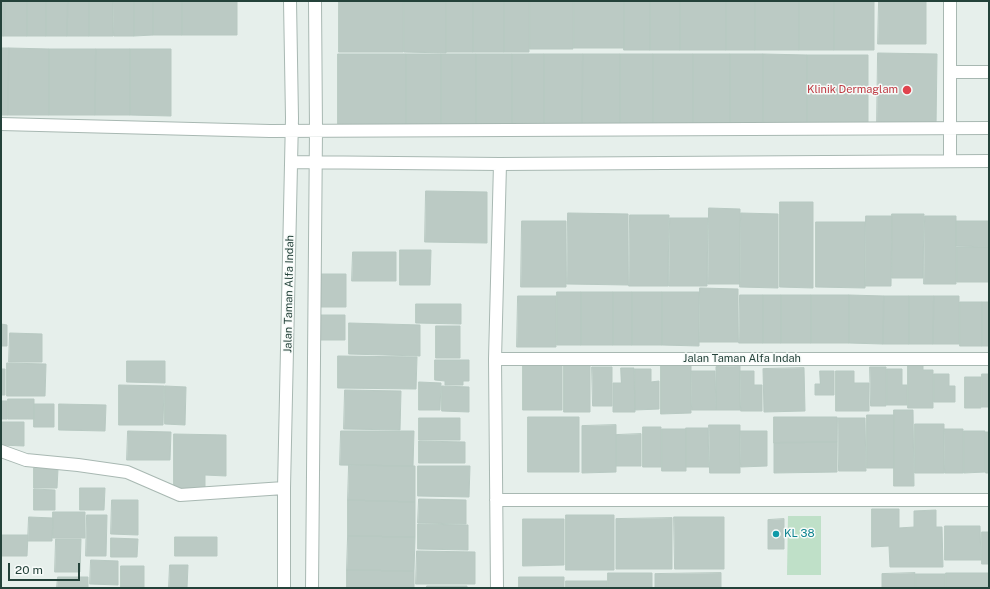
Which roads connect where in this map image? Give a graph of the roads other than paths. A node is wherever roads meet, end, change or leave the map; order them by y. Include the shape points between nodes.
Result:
1 (290, 1) edge
2 (315, 1) edge
3 (950, 1) edge
4 (950, 72) junction
5 (989, 72) edge
6 (1, 124) edge
7 (950, 128) junction
8 (989, 128) edge
9 (316, 130) junction
10 (292, 131) junction
11 (989, 160) edge
12 (950, 161) junction
13 (292, 162) junction
14 (315, 162) junction
15 (500, 164) junction
16 (495, 359) junction
17 (989, 359) edge
18 (1, 451) edge
19 (284, 488) junction
20 (496, 500) junction
21 (989, 500) edge
22 (284, 588) edge
23 (312, 588) edge
24 (497, 588) edge

1 - 10 street, Jalan Taman Alfa Indah
2 - 9 street
3 - 4 street
4 - 5 street
4 - 7 street
6 - 10 street
7 - 8 street
7 - 9 street
7 - 12 street
9 - 10 street
9 - 14 street
10 - 13 street, Jalan Taman Alfa Indah
11 - 12 street
12 - 15 street
13 - 14 street
13 - 19 street, Jalan Taman Alfa Indah
14 - 15 street
14 - 23 street
15 - 16 street
16 - 17 street, Jalan Taman Alfa Indah
16 - 20 street
18 - 19 street via 26,460 127,472 180,495
19 - 22 street, Jalan Taman Alfa Indah
20 - 21 street
20 - 24 street

